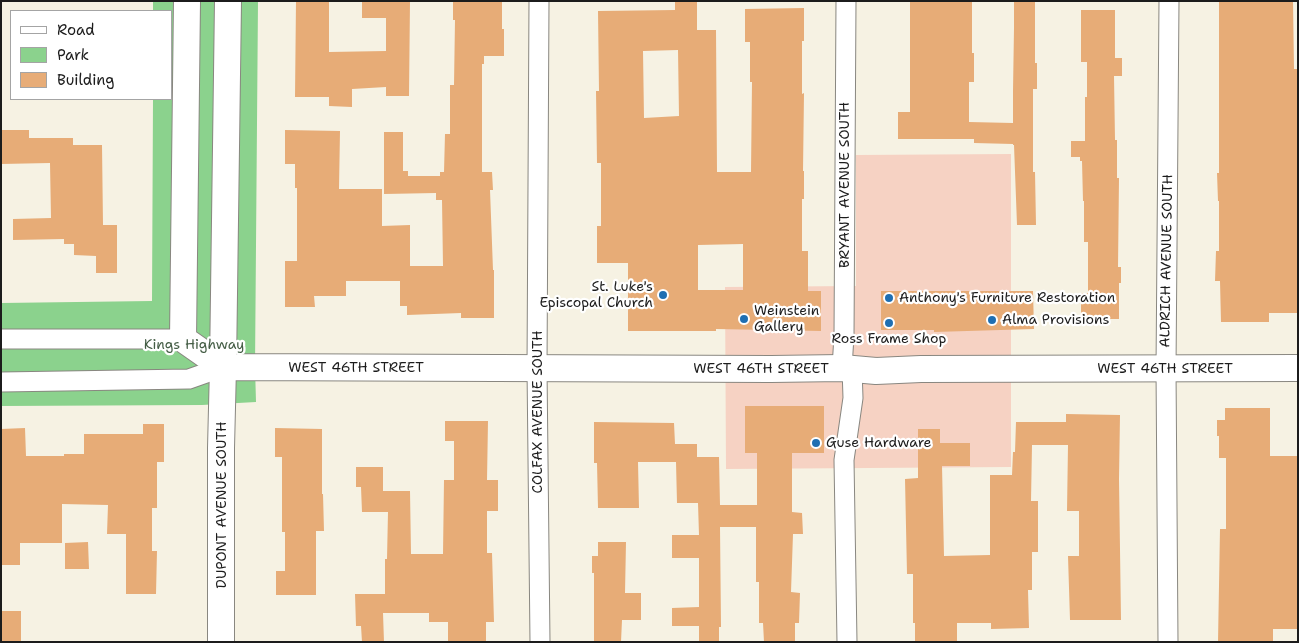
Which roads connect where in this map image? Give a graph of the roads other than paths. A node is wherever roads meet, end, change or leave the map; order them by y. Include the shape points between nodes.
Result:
1 (187, 1) edge
2 (228, 1) edge
3 (539, 1) edge
4 (846, 1) edge
5 (1169, 1) edge
6 (1, 339) edge
7 (183, 339) junction
8 (223, 368) junction
9 (537, 368) junction
10 (847, 368) junction
11 (1298, 368) edge
12 (1166, 369) junction
13 (1, 382) edge
14 (221, 642) edge
15 (540, 642) edge
16 (846, 642) edge
17 (1168, 642) edge

1 - 7 street
2 - 8 street
3 - 9 street, COLFAX AVENUE SOUTH
4 - 10 street, BRYANT AVENUE SOUTH via 844,336
5 - 12 street, ALDRICH AVENUE SOUTH
6 - 7 street
7 - 8 street
8 - 9 street, WEST 46TH STREET
8 - 13 street via 189,379
8 - 14 street, DUPONT AVENUE SOUTH
9 - 10 street, WEST 46TH STREET
9 - 15 street, COLFAX AVENUE SOUTH
10 - 12 street, WEST 46TH STREET via 876,371
10 - 16 street, BRYANT AVENUE SOUTH via 852,398 844,460
11 - 12 street, WEST 46TH STREET
12 - 17 street, ALDRICH AVENUE SOUTH

